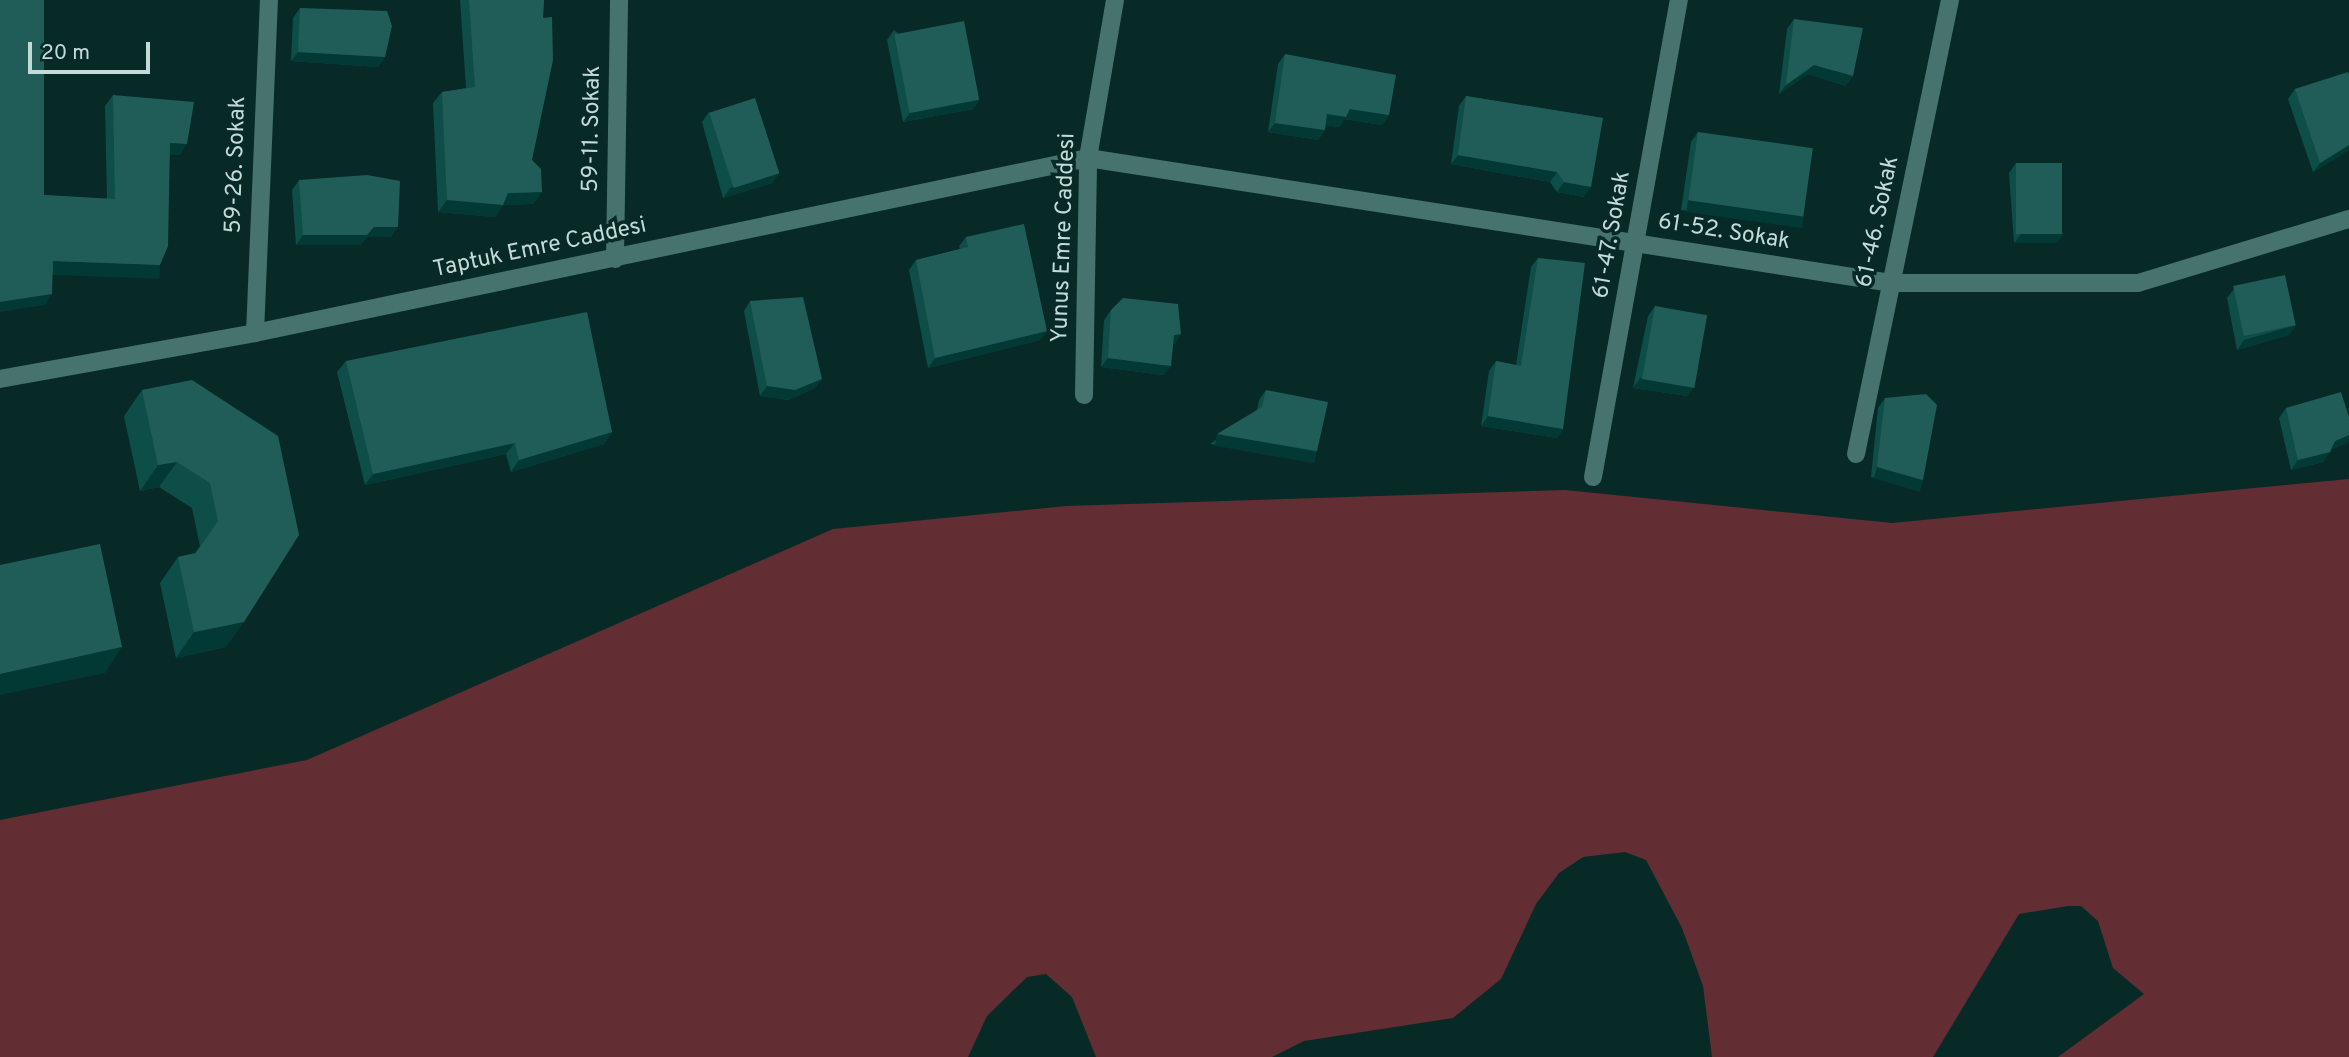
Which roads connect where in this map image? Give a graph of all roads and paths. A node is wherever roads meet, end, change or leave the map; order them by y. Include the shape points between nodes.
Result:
1 (269, 0) edge
2 (620, 0) edge
3 (1115, 0) edge
4 (1679, 0) edge
5 (1950, 0) edge
6 (1088, 158) junction
7 (2349, 219) edge
8 (1637, 245) junction
9 (615, 259) junction
10 (1892, 283) junction
11 (255, 333) junction
12 (0, 379) edge
13 (1084, 396) dead end
14 (1856, 454) dead end
15 (1593, 477) dead end

1 - 11 street, 59-26. Sokak
2 - 9 street, 59-11. Sokak
3 - 6 street, Yunus Emre Caddesi
4 - 8 street, 61-47. Sokak
5 - 10 street, 61-46. Sokak
6 - 8 street, 61-52. Sokak
6 - 9 street, Taptuk Emre Caddesi
6 - 13 street, Yunus Emre Caddesi
7 - 10 street, 61-52. Sokak via 2138,283
8 - 10 street, 61-52. Sokak
8 - 15 street, 61-47. Sokak
9 - 11 street, Taptuk Emre Caddesi
10 - 14 street, 61-46. Sokak
11 - 12 street, Taptuk Emre Caddesi

